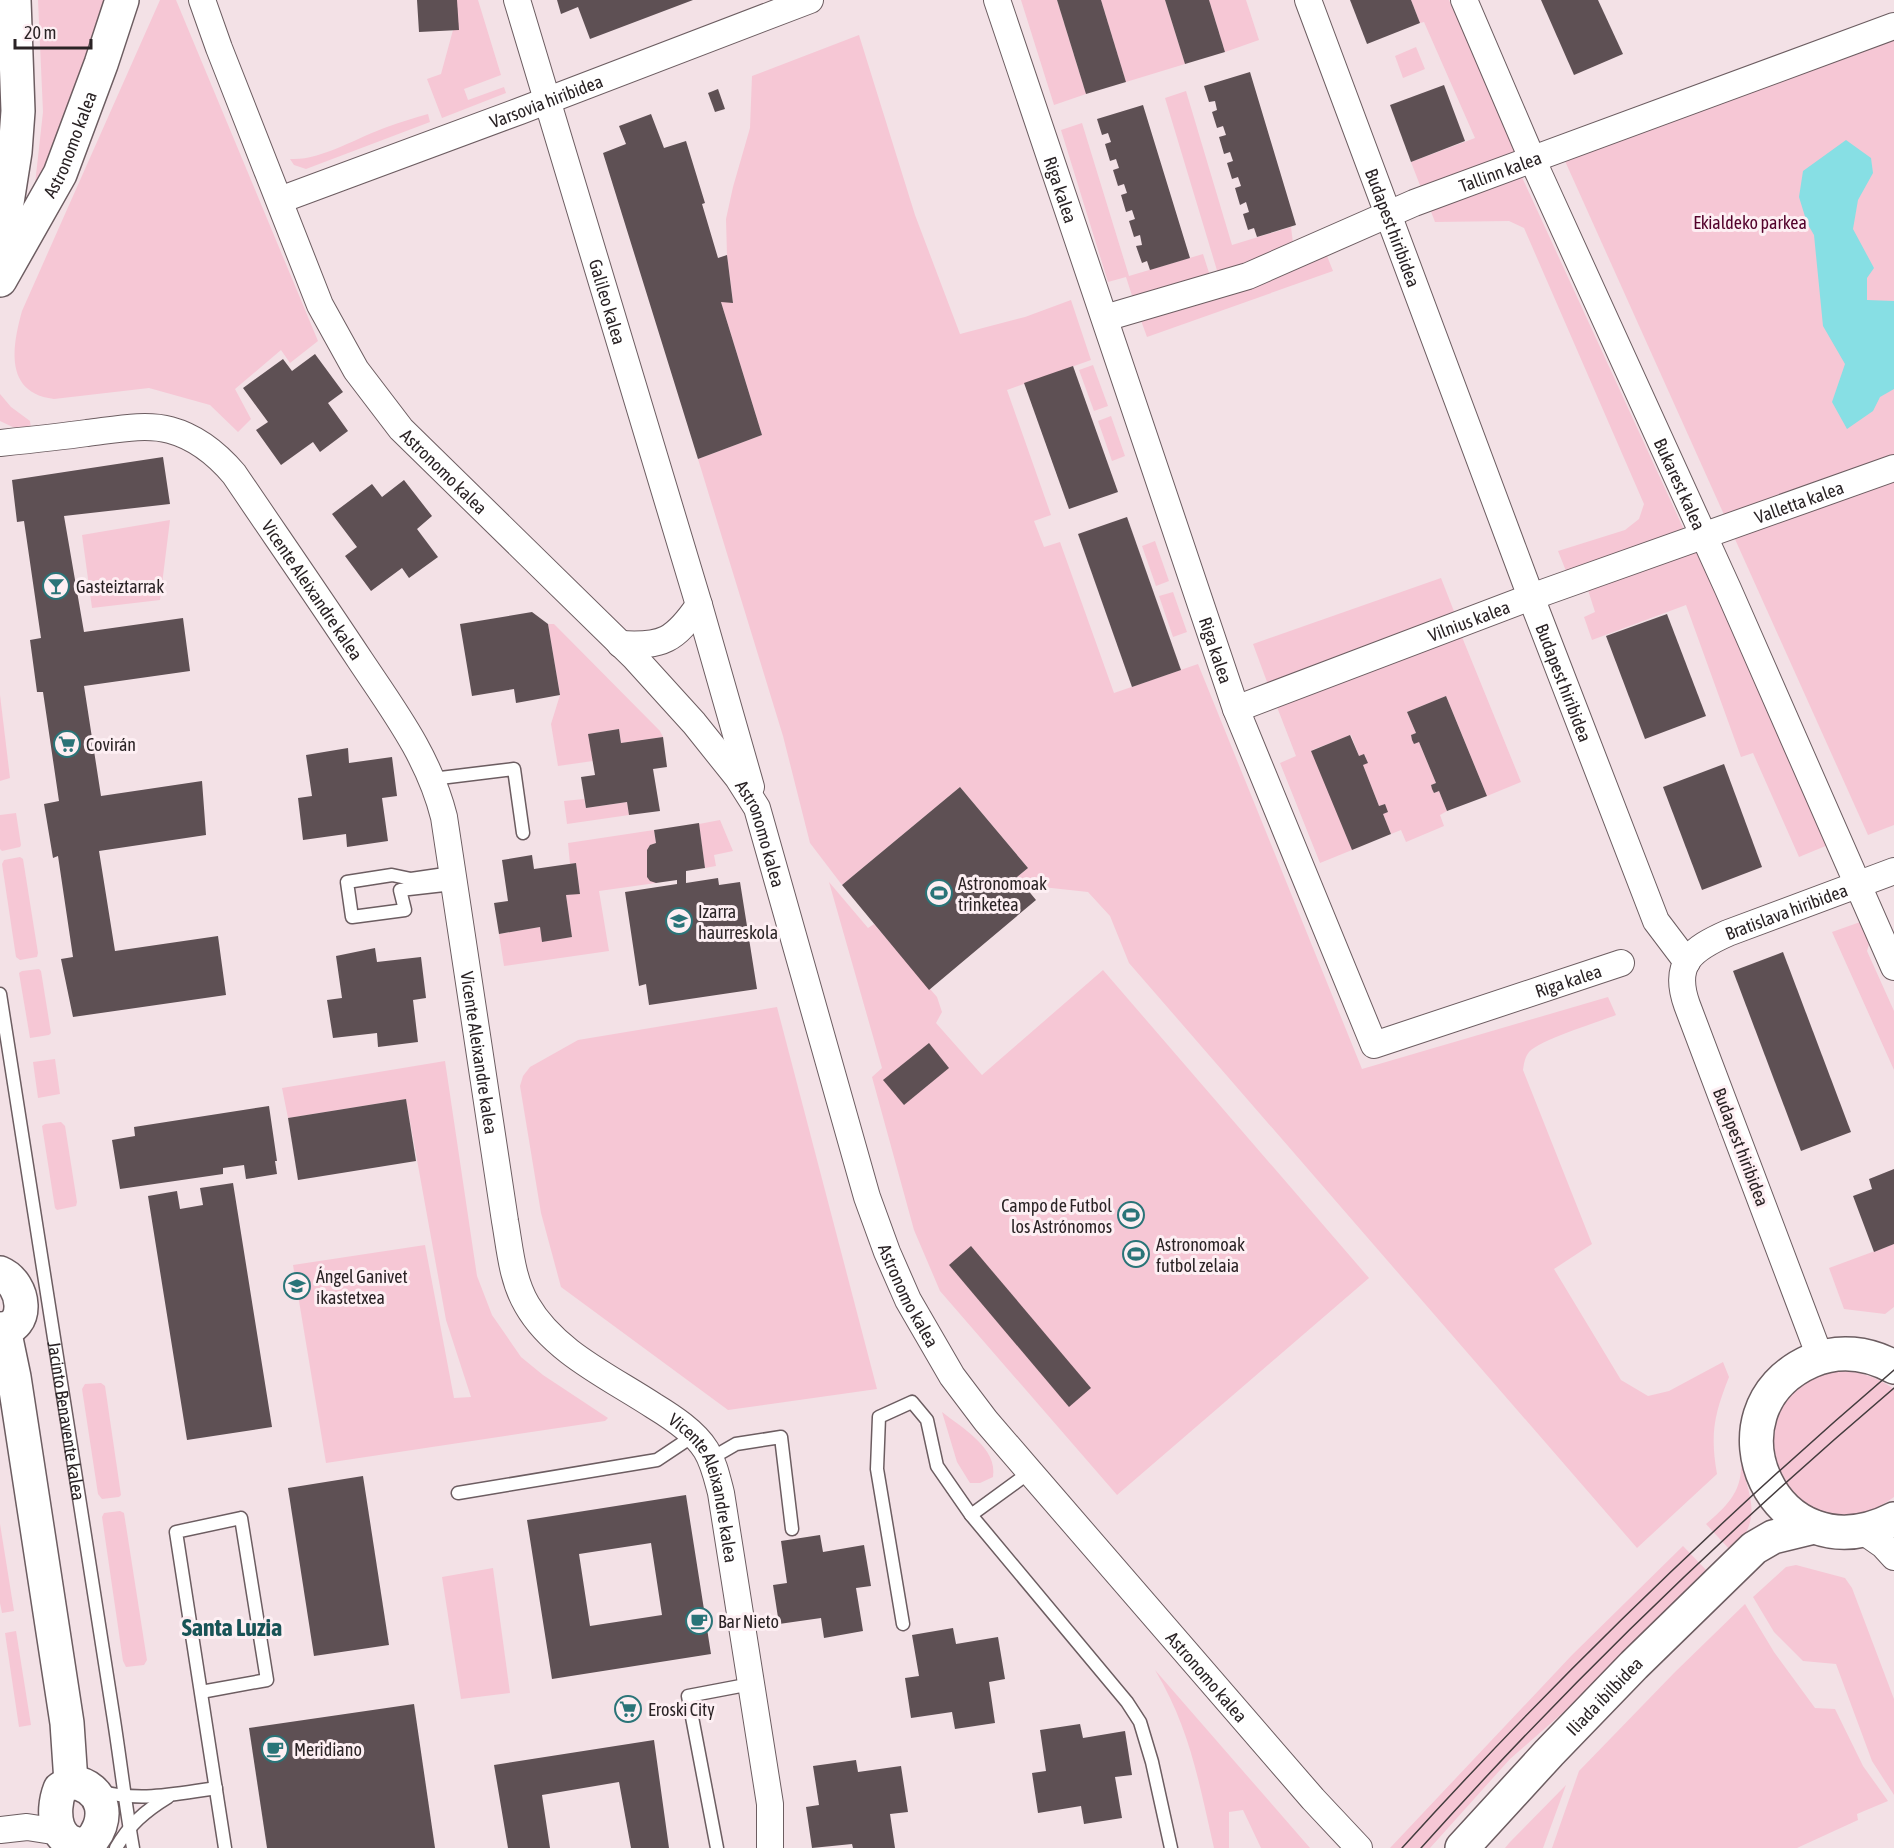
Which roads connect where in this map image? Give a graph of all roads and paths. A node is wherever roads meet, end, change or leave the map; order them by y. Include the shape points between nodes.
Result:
1 (14, 0) edge
2 (123, 0) edge
3 (202, 0) edge
4 (517, 0) edge
5 (810, 0) edge
6 (997, 0) edge
7 (1308, 0) edge
8 (1464, 0) edge
9 (1894, 26) edge
10 (547, 100) junction
11 (1533, 161) junction
12 (280, 200) junction
13 (1389, 214) junction
14 (0, 247) edge
15 (0, 280) edge
16 (1105, 318) junction
17 (0, 443) edge
18 (1894, 468) edge
19 (1703, 535) junction
20 (1531, 597) junction
21 (699, 604) junction
22 (620, 644) junction
23 (1236, 709) junction
24 (432, 779) junction
25 (757, 808) junction
26 (523, 833) dead end
27 (1894, 871) edge
28 (453, 878) junction
29 (1857, 885) junction
30 (1687, 962) junction
31 (1621, 963) dead end
32 (1894, 968) edge
33 (0, 994) edge
34 (0, 1273) edge
35 (2, 1329) edge
36 (1820, 1357) junction
37 (1894, 1367) edge
38 (693, 1436) junction
39 (710, 1459) junction
40 (1030, 1472) junction
41 (1763, 1477) junction
42 (458, 1493) dead end
43 (971, 1515) junction
44 (1894, 1519) edge
45 (1814, 1527) junction
46 (792, 1529) dead end
47 (1863, 1531) junction
48 (1754, 1548) junction
49 (1894, 1557) edge
50 (903, 1624) dead end
51 (751, 1684) junction
52 (201, 1692) junction
53 (80, 1785) junction
54 (216, 1788) junction
55 (126, 1796) junction
56 (169, 1796) junction
57 (129, 1826) junction
58 (0, 1830) edge
59 (75, 1842) edge
60 (116, 1848) edge
61 (133, 1848) edge
62 (225, 1848) edge
63 (717, 1848) edge
64 (770, 1848) edge
65 (1171, 1848) edge
66 (1359, 1848) edge
67 (1462, 1848) edge

1 - 14 main road via 18,111
2 - 15 main road, Astronomo kalea via 60,174
3 - 12 street, Astronomo kalea
4 - 10 street, Galileo kalea
5 - 10 street, Varsovia hiribidea
6 - 16 street, Riga kalea
7 - 13 street, Budapest hiribidea
8 - 11 street, Bukarest kalea
9 - 11 street, Tallinn kalea
10 - 12 street, Varsovia hiribidea
10 - 21 street, Galileo kalea
11 - 13 street, Tallinn kalea
11 - 19 street, Bukarest kalea
12 - 22 street, Astronomo kalea via 320,305 356,370 395,421
13 - 16 street, Tallinn kalea via 1248,276
13 - 20 street, Budapest hiribidea
16 - 23 street, Riga kalea
17 - 24 street, Vicente Aleixandre kalea via 144,428 169,429 221,459 407,731
18 - 19 street, Valletta kalea
19 - 20 street, Vilnius kalea
19 - 29 street, Bukarest kalea
20 - 23 street, Vilnius kalea
20 - 30 street, Budapest hiribidea via 1656,921
21 - 22 street via 670,638 645,646
21 - 25 street, Galileo kalea
22 - 25 street, Astronomo kalea via 694,723
23 - 31 street, Riga kalea via 1374,1045
24 - 26 lane via 514,769
24 - 28 street, Vicente Aleixandre kalea via 444,817
25 - 40 street, Astronomo kalea via 861,1177 887,1252 908,1300 952,1376
27 - 29 street, Bratislava hiribidea
28 - 28 lane via 411,879 392,875 347,882 352,917 405,910 400,890
28 - 38 street, Vicente Aleixandre kalea via 518,1286 538,1321 554,1339 672,1417
29 - 30 street, Bratislava hiribidea via 1728,933 1703,945
29 - 32 street, Bukarest kalea
30 - 36 street, Budapest hiribidea via 1682,990 1687,1005
33 - 55 lane, Jacinto Benavente kalea
34 - 35 main road via 18,1288 22,1305 15,1322
35 - 53 main road via 14,1377
36 - 37 main road via 1859,1354
36 - 41 main road via 1800,1366 1770,1395 1756,1435
38 - 39 street, Vicente Aleixandre kalea
38 - 42 lane via 657,1460
39 - 46 lane via 736,1444 781,1437
39 - 51 street, Vicente Aleixandre kalea via 721,1493
40 - 43 lane
40 - 66 street, Astronomo kalea
41 - 45 main road via 1784,1508
41 - 48 main road via 1765,1501
43 - 50 lane via 937,1466 927,1420 912,1402 879,1417 877,1469
43 - 65 lane via 1140,1722
44 - 47 main road
45 - 47 main road via 1838,1533
45 - 48 main road, Iliada ibilbidea via 1773,1537
47 - 49 street
48 - 67 main road, Iliada ibilbidea via 1626,1672
51 - 63 lane via 688,1696
51 - 64 street, Vicente Aleixandre kalea via 770,1804
52 - 52 lane via 267,1680 241,1518 176,1532
52 - 54 lane
53 - 55 lane
53 - 59 main road via 60,1789 57,1797 56,1821
53 - 59 main road via 100,1802 103,1820 88,1844
54 - 56 lane
54 - 62 lane
55 - 56 lane
55 - 57 lane, Jacinto Benavente kalea
56 - 57 lane
57 - 60 lane
57 - 61 lane, Jacinto Benavente kalea
58 - 59 street via 27,1827

